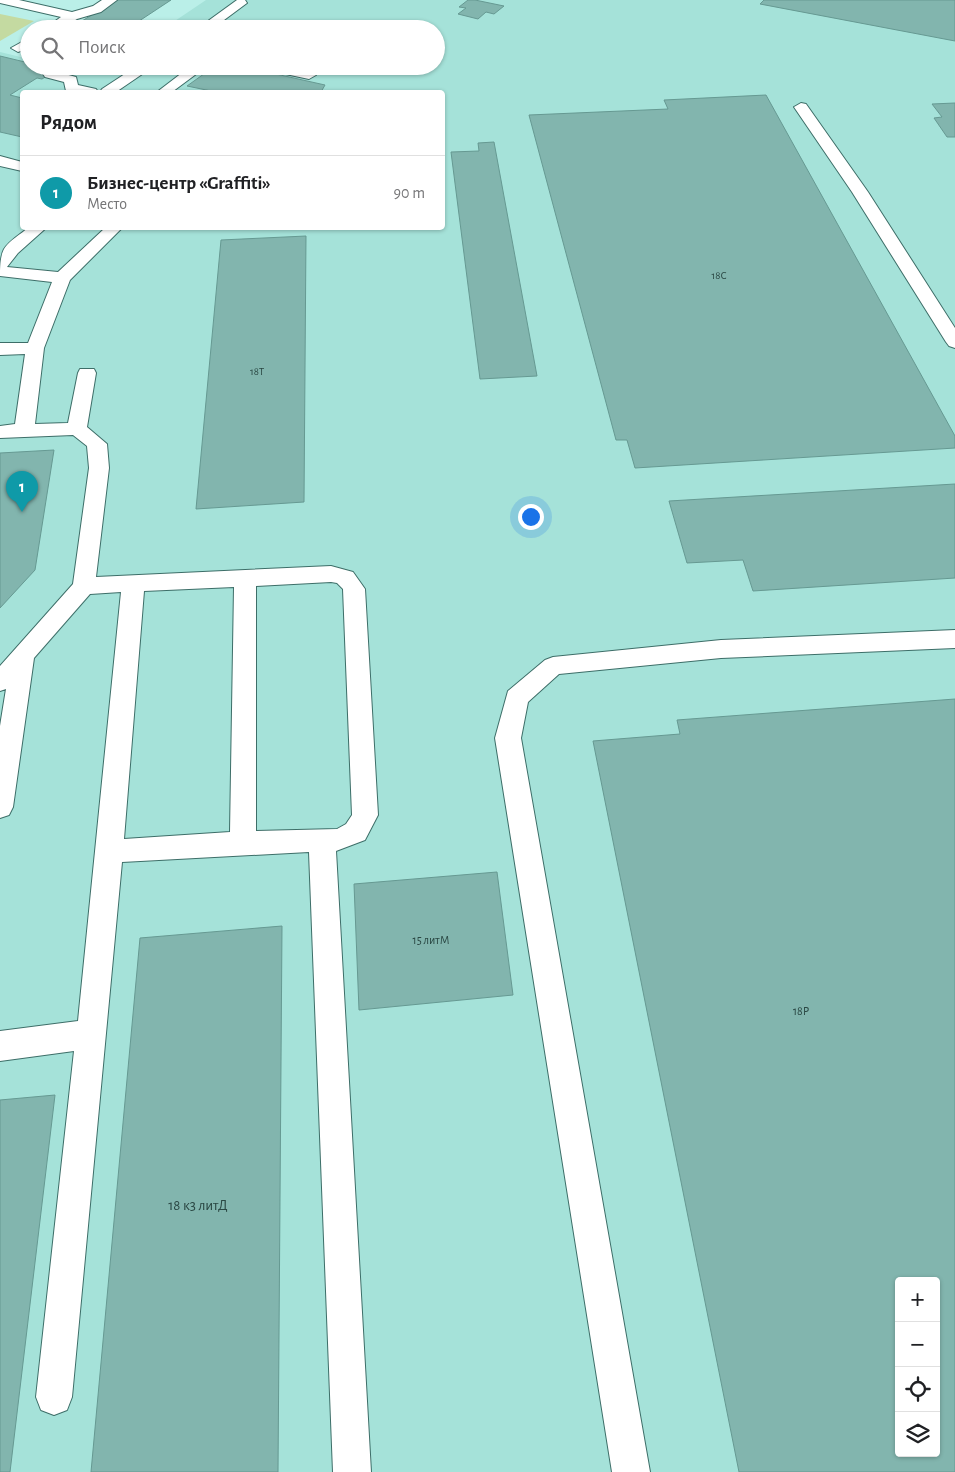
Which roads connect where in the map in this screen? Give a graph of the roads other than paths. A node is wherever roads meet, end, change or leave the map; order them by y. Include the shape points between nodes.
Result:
1 (2, 0) edge
2 (111, 0) edge
3 (241, 3) dead end
4 (72, 16) junction
5 (65, 20) edge
6 (216, 20) edge
7 (54, 75) edge
8 (133, 75) edge
9 (188, 75) edge
10 (81, 90) edge
11 (110, 90) edge
12 (167, 90) edge
13 (801, 107) dead end
14 (0, 161) edge
15 (20, 166) edge
16 (36, 230) edge
17 (112, 230) edge
18 (0, 264) edge
19 (0, 271) edge
20 (62, 278) junction
21 (955, 342) edge
22 (35, 348) junction
23 (0, 349) edge
24 (87, 373) dead end
25 (77, 428) junction
26 (24, 430) junction
27 (0, 432) edge
28 (245, 578) junction
29 (133, 584) junction
30 (84, 586) junction
31 (955, 639) edge
32 (23, 656) junction
33 (0, 682) edge
34 (0, 808) edge
35 (322, 841) junction
36 (243, 842) junction
37 (110, 851) junction
38 (91, 1034) junction
39 (0, 1046) edge
40 (54, 1397) dead end
41 (352, 1472) edge
42 (631, 1472) edge

1 - 4 lane
2 - 4 lane via 98,9
3 - 6 lane
4 - 5 lane
7 - 10 lane via 71,80 71,88
8 - 11 lane
9 - 12 lane
13 - 21 lane via 860,192
14 - 15 lane
16 - 18 lane via 12,249
17 - 20 lane
19 - 20 lane
20 - 22 lane
22 - 23 lane
22 - 26 lane
24 - 25 lane
25 - 26 lane
25 - 30 lane via 97,444 99,468
26 - 27 lane
28 - 29 lane
28 - 35 lane via 342,575 351,581 354,589 365,815 362,826 352,836
28 - 36 lane
29 - 30 lane
29 - 37 lane
30 - 32 lane
31 - 42 lane via 721,649 553,666 517,698 508,738
32 - 33 lane
32 - 34 lane
35 - 36 lane
35 - 41 lane
36 - 37 lane
37 - 38 lane
38 - 39 lane
38 - 40 lane

